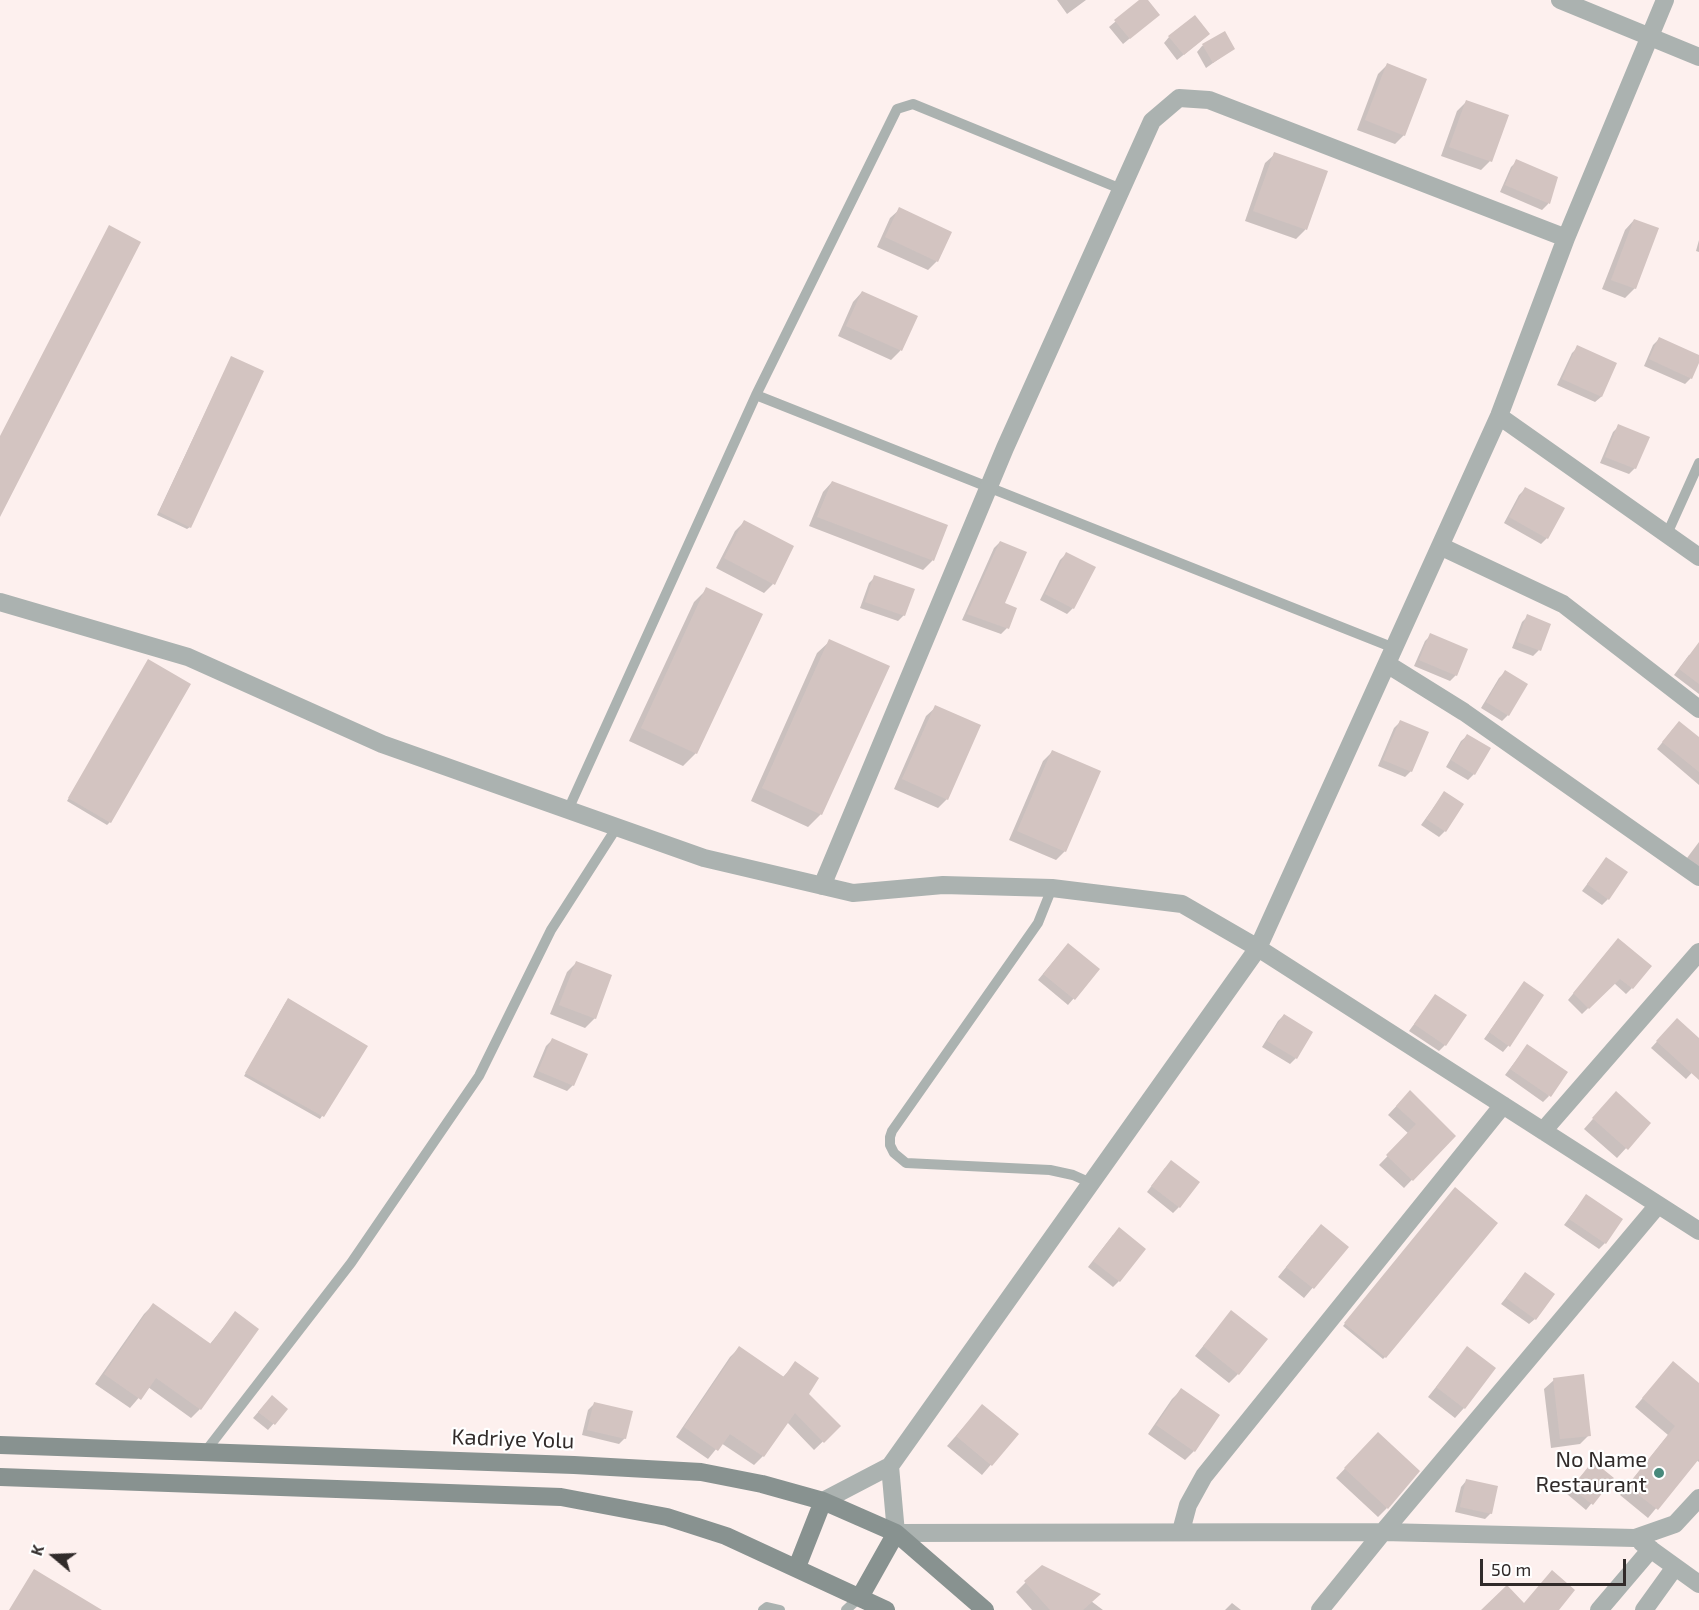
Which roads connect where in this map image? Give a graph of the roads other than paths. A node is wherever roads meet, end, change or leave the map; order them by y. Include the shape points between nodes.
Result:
1 (1560, 0) edge
2 (1665, 0) edge
3 (1651, 38) junction
4 (1699, 57) edge
5 (1121, 189) junction
6 (1566, 238) junction
7 (756, 395) junction
8 (1499, 416) junction
9 (1699, 462) edge
10 (989, 487) junction
11 (1667, 534) junction
12 (1440, 546) junction
13 (1699, 557) edge
14 (0, 602) edge
15 (1390, 656) junction
16 (1699, 709) edge
17 (568, 810) junction
18 (617, 827) junction
19 (1699, 877) edge
20 (822, 886) junction
21 (1052, 888) junction
22 (1258, 948) junction
23 (1699, 952) edge
24 (1503, 1105) junction
25 (1543, 1131) junction
26 (1090, 1183) junction
27 (1659, 1205) junction
28 (1699, 1231) edge
29 (0, 1445) edge
30 (205, 1452) junction
31 (890, 1466) junction
32 (0, 1477) edge
33 (1699, 1498) edge
34 (823, 1501) junction
35 (1181, 1531) junction
36 (1383, 1532) junction
37 (896, 1533) junction
38 (1635, 1538) junction
39 (1650, 1549) junction
40 (1675, 1567) junction
41 (797, 1568) junction
42 (1699, 1584) edge
43 (860, 1597) junction
44 (764, 1610) edge
45 (780, 1610) edge
46 (846, 1610) edge
47 (886, 1610) edge
48 (985, 1610) edge
49 (1320, 1610) edge
50 (1599, 1610) edge
51 (1644, 1610) edge

1 - 3 street
2 - 3 street
3 - 4 street
3 - 6 street
5 - 6 street via 1152,121 1179,98 1209,100
5 - 7 lane via 913,104 897,109
5 - 10 street
6 - 8 street
7 - 10 lane
7 - 17 lane
8 - 11 street
8 - 12 street
9 - 11 lane
10 - 15 lane
10 - 20 street
11 - 13 street
12 - 15 street
12 - 16 street via 1563,604
14 - 17 street via 188,657 382,744
15 - 19 street
15 - 22 street
17 - 18 street
18 - 20 street via 704,858
18 - 30 lane via 551,930 479,1076 351,1263
20 - 21 street via 853,893 944,885
21 - 22 street via 1182,904
21 - 26 lane via 1038,923 892,1131 890,1145 906,1162 1050,1170
22 - 24 street
22 - 26 street
23 - 25 street
24 - 25 street
24 - 35 street via 1204,1476 1188,1505
25 - 27 street
26 - 31 street
27 - 28 street
27 - 36 street
29 - 30 main road, Kadriye Yolu
30 - 34 main road, Kadriye Yolu via 701,1472
31 - 34 street
31 - 37 street
32 - 41 main road via 561,1497 667,1516 726,1536
33 - 38 street via 1675,1524
34 - 37 main road, Kadriye Yolu
34 - 41 main road
35 - 36 street
35 - 37 street
36 - 38 street
36 - 49 street
37 - 43 main road
37 - 48 main road, Kadriye Yolu
38 - 39 street
39 - 40 street
39 - 50 street
40 - 42 street
40 - 51 street
41 - 43 main road
43 - 46 lane
43 - 47 main road
44 - 45 lane

